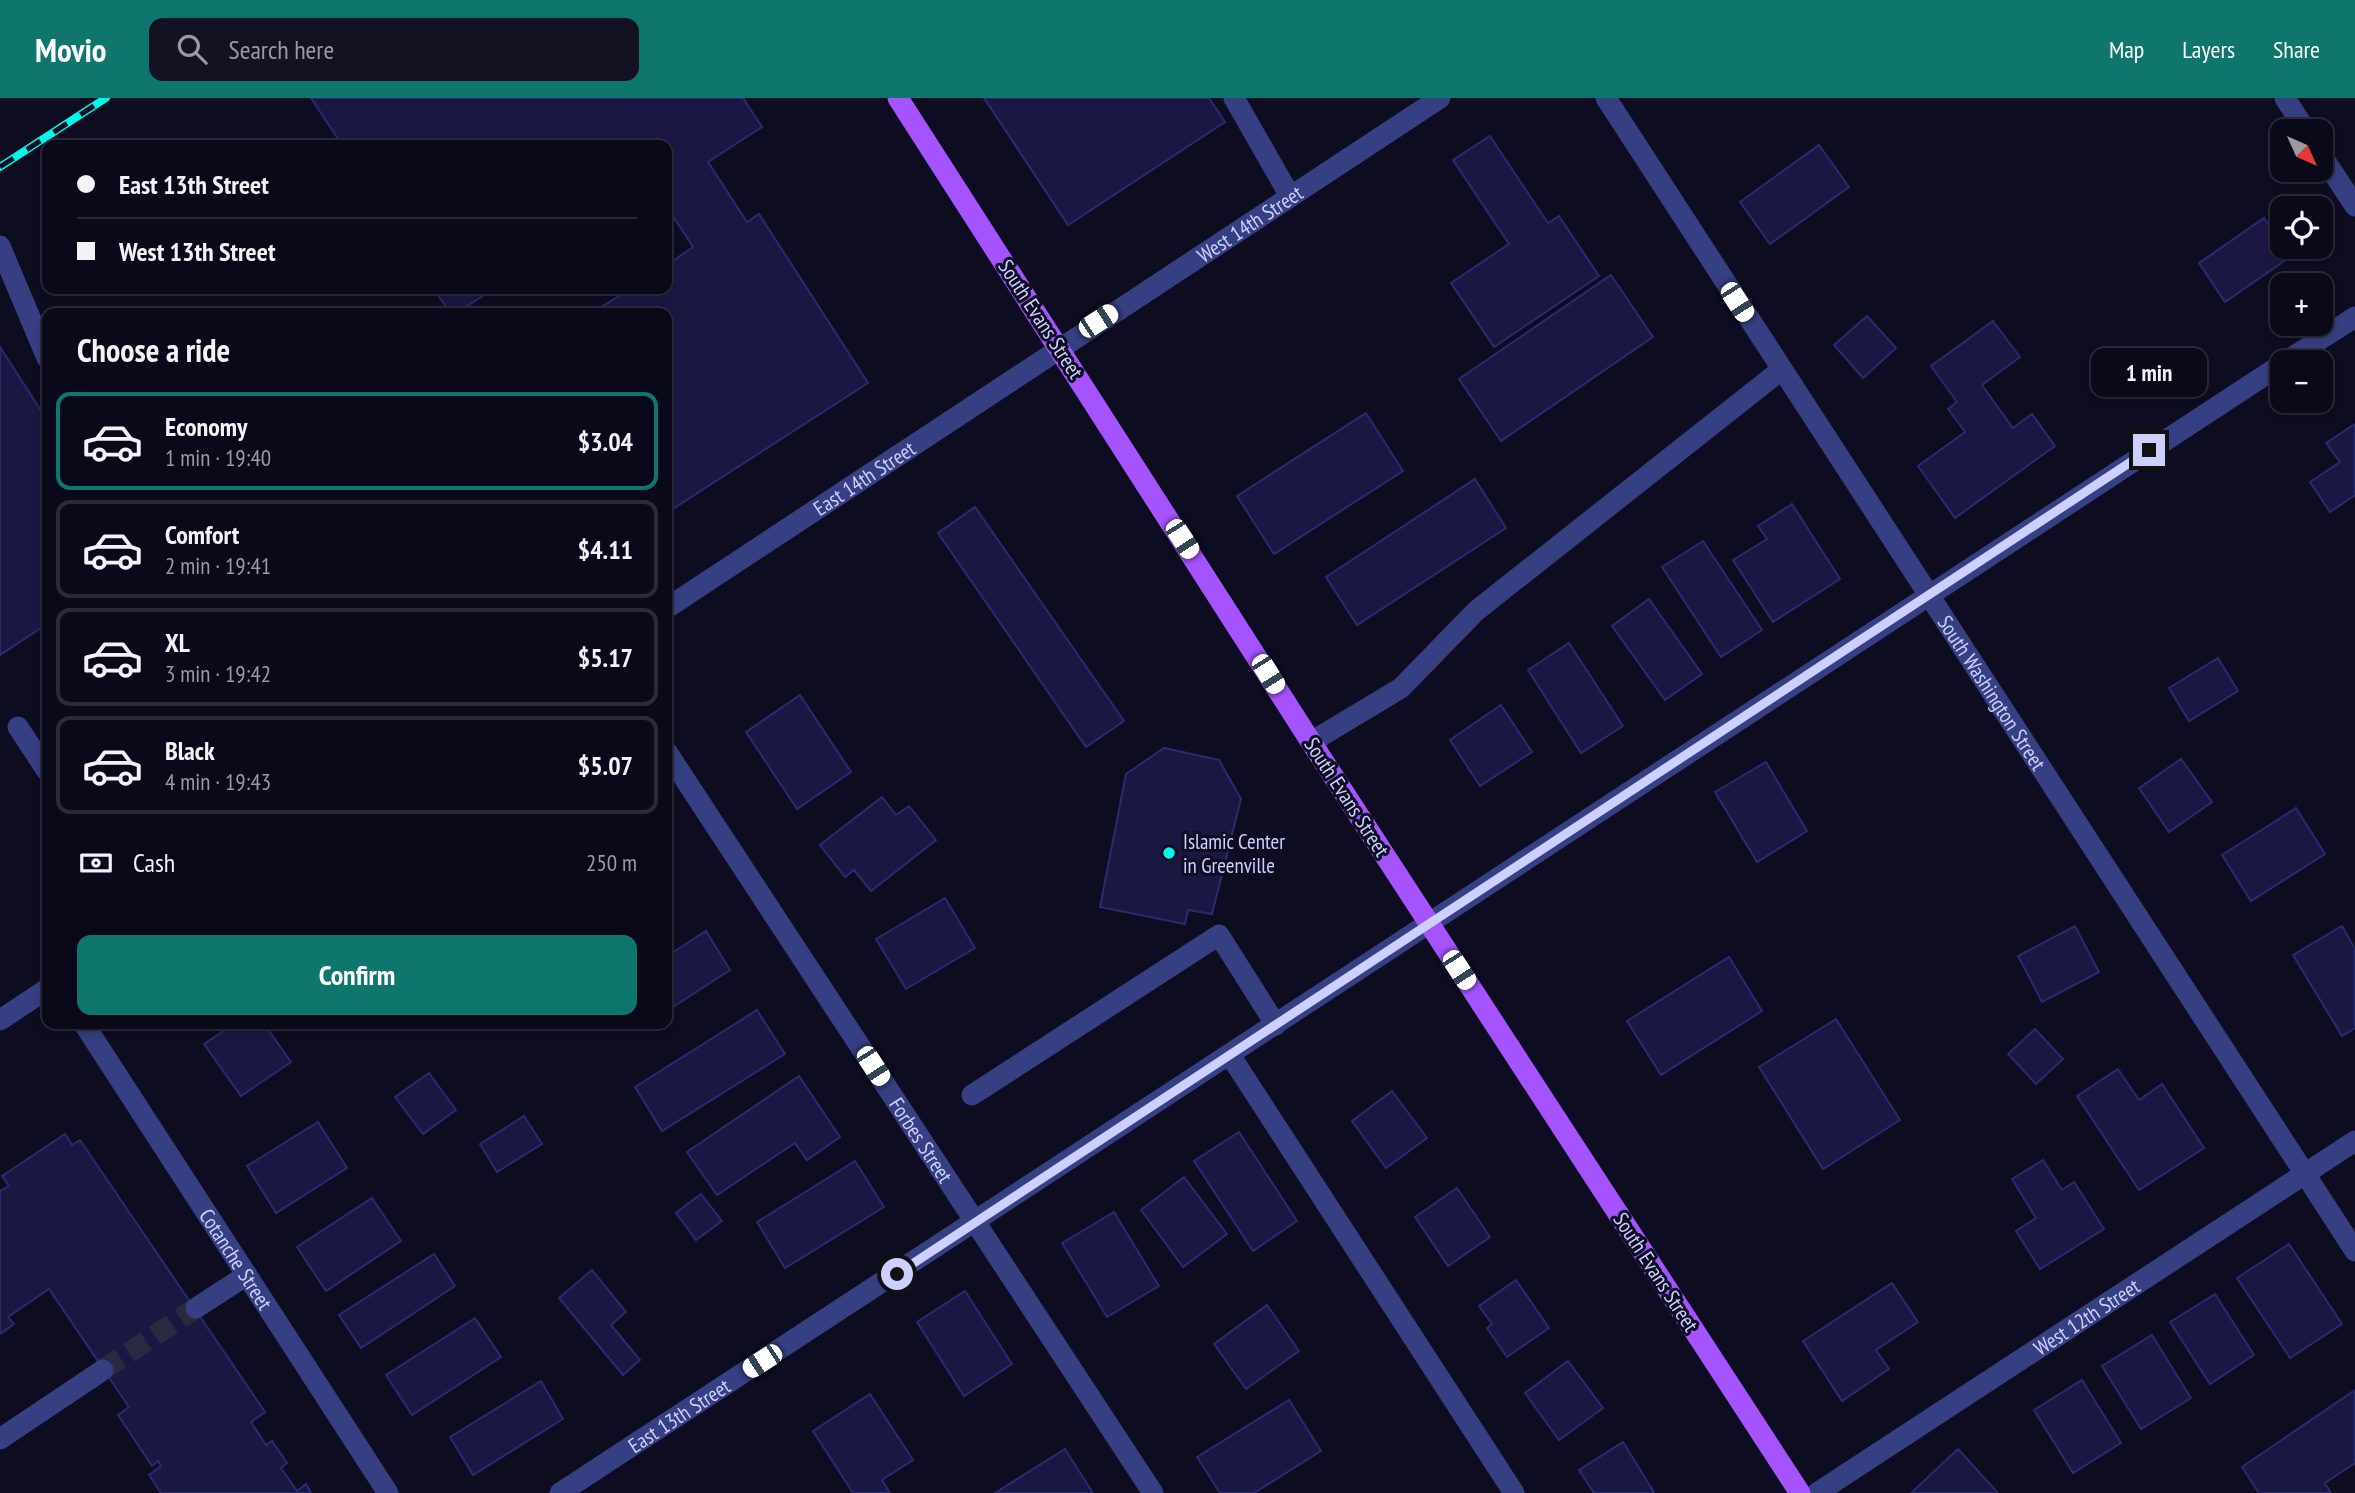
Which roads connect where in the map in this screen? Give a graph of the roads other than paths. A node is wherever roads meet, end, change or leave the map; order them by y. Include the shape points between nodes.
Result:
1 (898, 98) edge
2 (1234, 98) edge
3 (1440, 98) edge
4 (1606, 98) edge
5 (2284, 98) edge
6 (2298, 119) edge
7 (2333, 173) edge
8 (1290, 196) junction
9 (2355, 206) edge
10 (0, 246) edge
11 (2355, 317) edge
12 (42, 346) edge
13 (1059, 346) junction
14 (2304, 350) edge
15 (1781, 370) junction
16 (2270, 372) edge
17 (1927, 594) junction
18 (672, 605) edge
19 (18, 727) dead end
20 (1311, 742) junction
21 (672, 760) edge
22 (42, 763) edge
23 (1429, 924) junction
24 (42, 992) edge
25 (0, 1020) edge
26 (1276, 1025) junction
27 (87, 1029) edge
28 (1230, 1055) junction
29 (972, 1095) dead end
30 (2355, 1141) edge
31 (2305, 1174) junction
32 (976, 1222) junction
33 (2355, 1251) edge
34 (247, 1275) junction
35 (196, 1308) tunnel mouth
36 (103, 1370) tunnel mouth
37 (0, 1439) edge
38 (388, 1493) edge
39 (560, 1493) edge
40 (1153, 1493) edge
41 (1514, 1493) edge
42 (1800, 1493) edge
43 (1817, 1493) edge

1 - 13 main road, South Evans Street
2 - 8 street
3 - 8 street, West 14th Street
4 - 15 street, South Washington Street
5 - 6 street
7 - 9 street
8 - 13 street, West 14th Street
10 - 12 street
11 - 14 street, East 13th Street
13 - 18 street, East 14th Street
13 - 20 main road, South Evans Street
15 - 17 street, South Washington Street
15 - 20 street via 1476,611 1401,688
16 - 17 street, East 13th Street
17 - 23 street, East 13th Street
17 - 31 street, South Washington Street
19 - 22 street
20 - 23 main road, South Evans Street
21 - 32 street, Forbes Street
23 - 26 street, East 13th Street
23 - 42 main road, South Evans Street
24 - 25 street
26 - 28 street, East 13th Street
26 - 29 street via 1219,935
27 - 34 street, Cotanche Street
28 - 32 street, East 13th Street
28 - 41 street
30 - 31 street, West 12th Street
31 - 33 street, South Washington Street
31 - 43 street, West 12th Street
32 - 39 street, East 13th Street
32 - 40 street, Forbes Street
34 - 35 street
34 - 38 street, Cotanche Street
36 - 37 street

